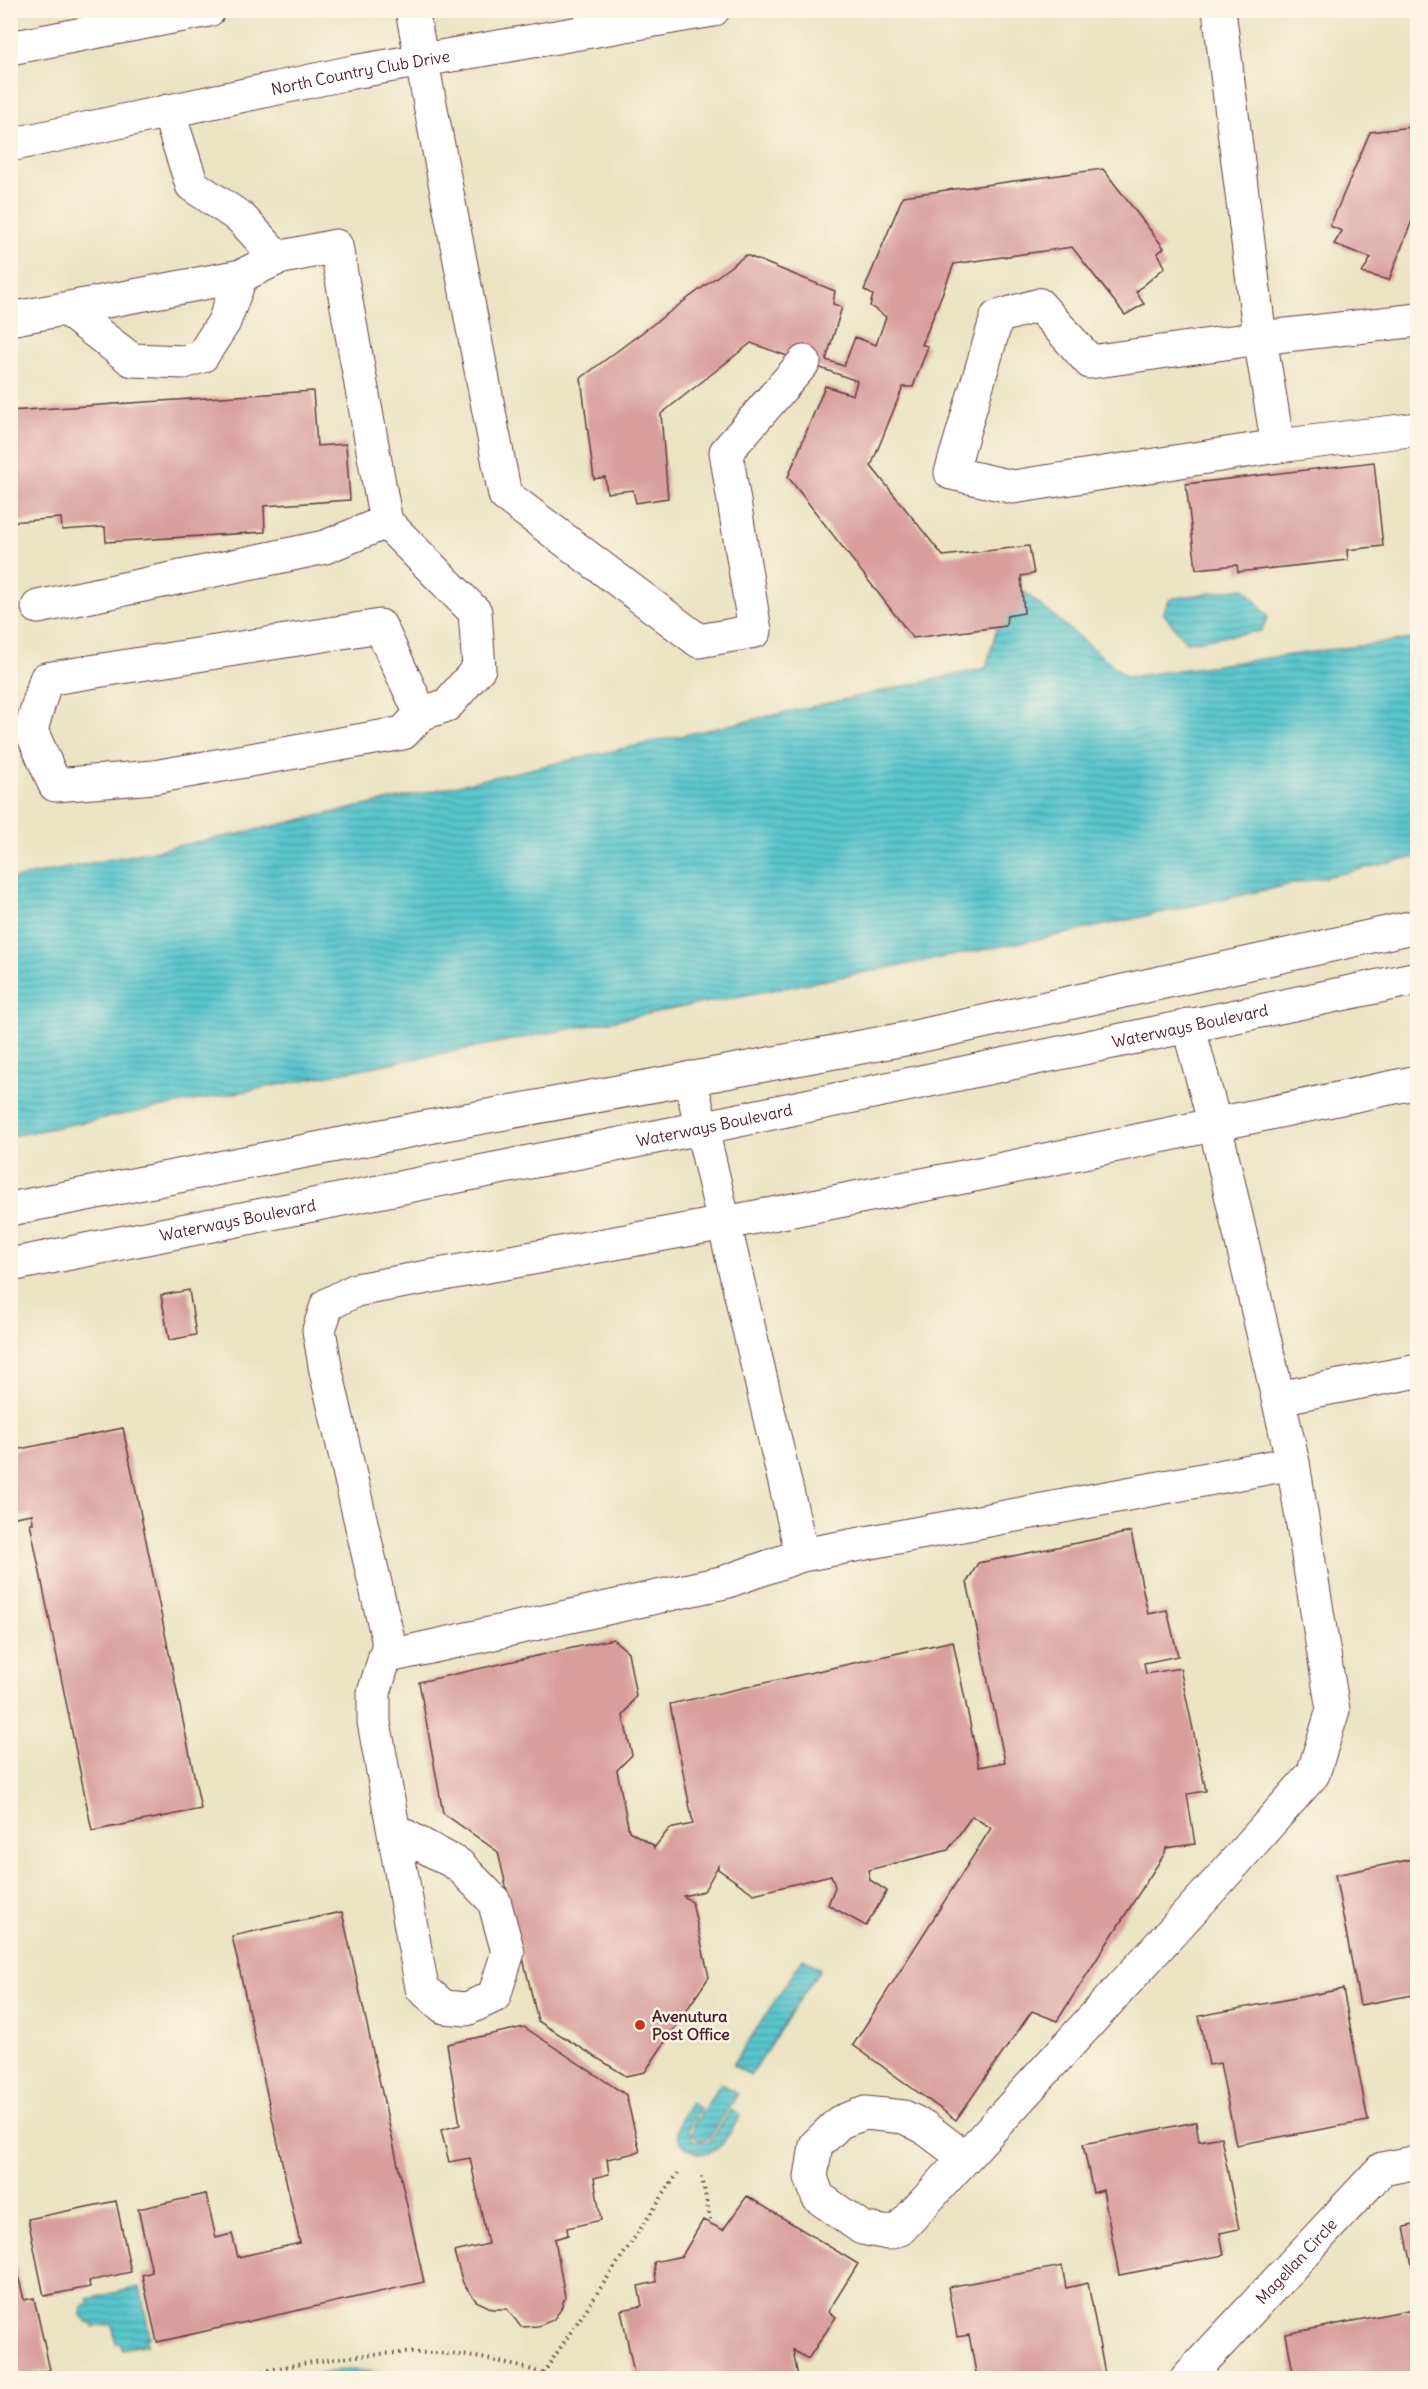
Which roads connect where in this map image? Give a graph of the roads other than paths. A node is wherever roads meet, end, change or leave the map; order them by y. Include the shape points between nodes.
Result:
1 (209, 10) edge
2 (412, 10) edge
3 (713, 10) edge
4 (1219, 10) edge
5 (10, 48) edge
6 (422, 62) junction
7 (168, 111) junction
8 (10, 145) edge
9 (278, 258) junction
10 (241, 276) junction
11 (67, 310) junction
12 (10, 319) edge
13 (1418, 320) edge
14 (10, 337) edge
15 (1260, 338) junction
16 (804, 362) dead end
17 (1418, 429) edge
18 (1278, 446) junction
19 (386, 522) junction
20 (38, 607) dead end
21 (421, 714) junction
22 (1418, 926) edge
23 (1418, 978) edge
24 (1188, 1025) junction
25 (690, 1078) junction
26 (1418, 1082) edge
27 (1215, 1125) junction
28 (701, 1128) junction
29 (10, 1209) edge
30 (725, 1223) junction
31 (10, 1265) edge
32 (1418, 1371) edge
33 (1278, 1398) junction
34 (1293, 1463) junction
35 (802, 1555) junction
36 (385, 1657) junction
37 (394, 1830) junction
38 (965, 2158) junction
39 (1418, 2162) edge
40 (1187, 2379) edge

1 - 5 street
2 - 6 street
3 - 6 street, North Country Club Drive
4 - 15 street
6 - 7 street, North Country Club Drive via 353,72
6 - 16 street via 505,495 699,641 755,631 726,452
7 - 8 street, North Country Club Drive
7 - 9 street via 192,185 241,218
9 - 10 street
9 - 19 street via 336,246
10 - 11 street
10 - 11 street via 224,322 202,356 184,362 132,360
11 - 12 street
11 - 14 street
13 - 15 street
15 - 18 street
15 - 18 street via 1090,362 1039,305 998,317 951,473 1012,487
17 - 18 street
19 - 20 street via 325,547
19 - 21 street via 475,612 479,668 447,705
21 - 21 street via 380,626 46,679 31,730 55,785 154,777 403,733
22 - 25 street via 910,1038
23 - 24 street, Waterways Boulevard
24 - 27 street
24 - 28 street, Waterways Boulevard
25 - 28 street
25 - 29 street
26 - 27 street
27 - 30 street
27 - 33 street
28 - 30 street
28 - 31 street, Waterways Boulevard
30 - 35 street
30 - 36 street via 356,1290 327,1305 319,1330 389,1644
32 - 33 street
33 - 34 street
34 - 35 street
34 - 38 street via 1333,1710 1313,1774
35 - 36 street via 725,1582
36 - 37 street via 374,1693 374,1722
37 - 37 street via 422,1988 444,2007 467,2008 494,1996 508,1952 494,1901 459,1866
38 - 38 street via 900,2229 888,2233 862,2228 818,2197 811,2176 816,2145 840,2122 866,2113 904,2117
39 - 40 street, Magellan Circle via 1382,2169

